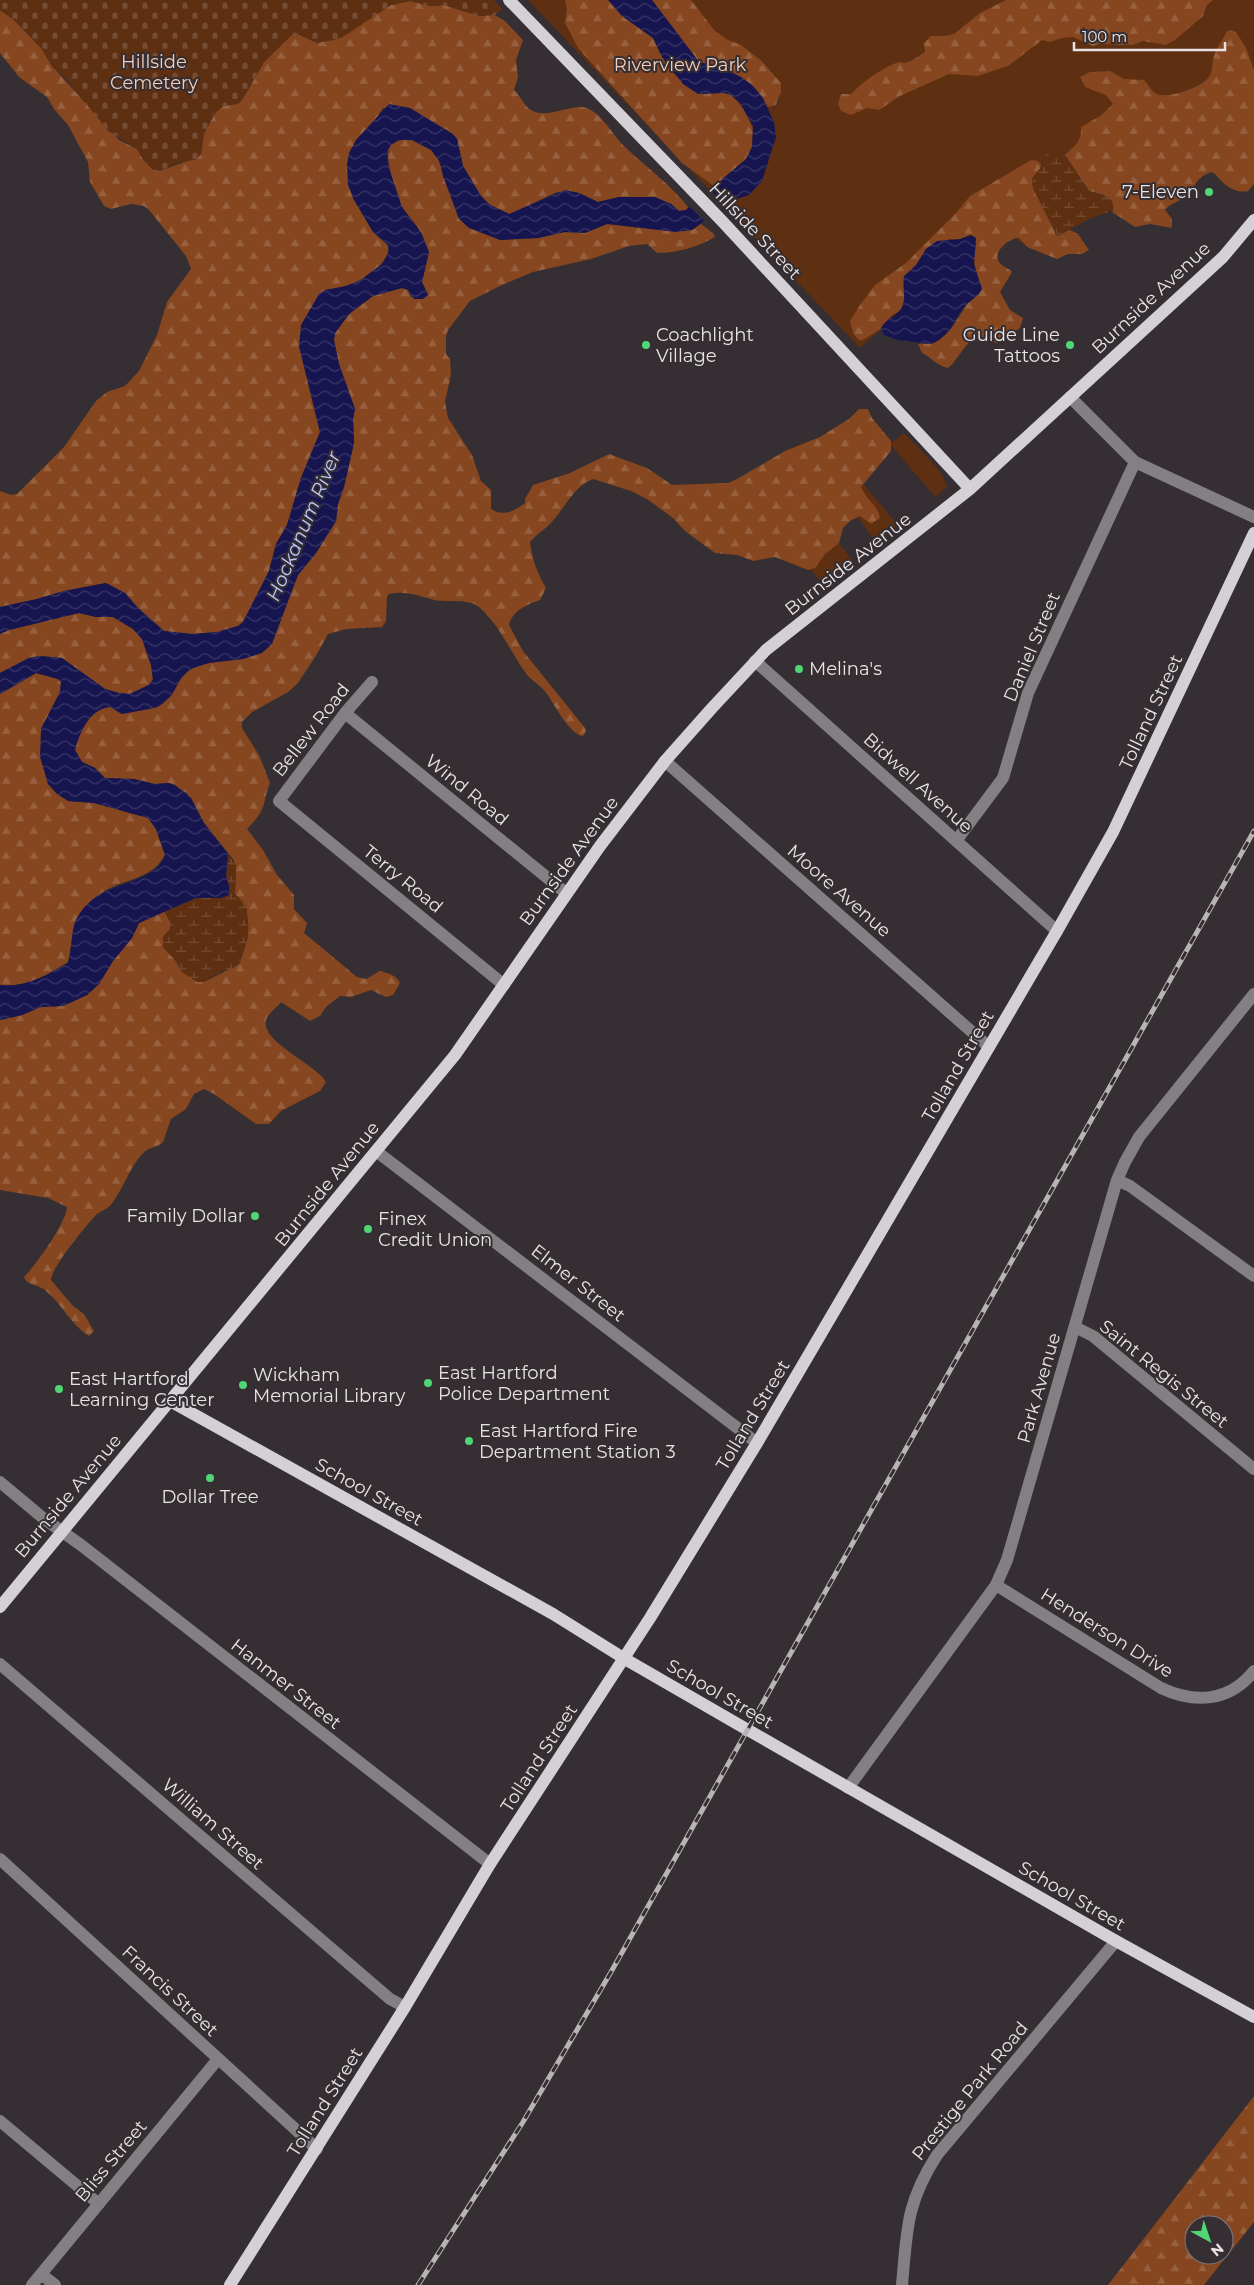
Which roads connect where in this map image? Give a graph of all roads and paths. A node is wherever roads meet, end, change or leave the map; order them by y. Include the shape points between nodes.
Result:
1 (509, 0) edge
2 (1254, 220) edge
3 (1070, 397) junction
4 (1135, 462) junction
5 (970, 489) junction
6 (1254, 517) edge
7 (1254, 533) edge
8 (755, 661) junction
9 (372, 682) dead end
10 (345, 713) junction
11 (665, 761) junction
12 (279, 801) joint
13 (956, 840) junction
14 (566, 894) junction
15 (1057, 931) junction
16 (504, 985) junction
17 (1254, 994) edge
18 (989, 1047) junction
19 (376, 1151) junction
20 (1118, 1180) junction
21 (1254, 1276) edge
22 (1075, 1327) junction
23 (170, 1401) junction
24 (757, 1443) junction
25 (1254, 1469) edge
26 (0, 1482) edge
27 (61, 1531) junction
28 (996, 1585) junction
29 (0, 1607) edge
30 (625, 1659) junction
31 (0, 1664) edge
32 (1254, 1671) edge
33 (848, 1788) junction
34 (0, 1859) edge
35 (490, 1864) junction
36 (1116, 1942) junction
37 (405, 2007) junction
38 (1254, 2017) edge
39 (218, 2059) junction
40 (0, 2121) edge
41 (317, 2149) junction
42 (99, 2204) junction
43 (41, 2274) junction
44 (32, 2285) edge
45 (55, 2285) edge
46 (230, 2285) edge
47 (902, 2285) edge

1 - 5 main road, Hillside Street via 695,192
2 - 3 main road, Burnside Avenue via 1223,257
3 - 4 street
3 - 5 main road, Burnside Avenue
4 - 6 street
4 - 13 street, Daniel Street via 1028,693 1003,778
5 - 8 main road, Burnside Avenue
7 - 15 main road, Tolland Street via 1113,832
8 - 11 main road, Burnside Avenue
8 - 13 street, Bidwell Avenue
9 - 10 street, Bellew Road
10 - 12 street, Bellew Road
10 - 14 street, Wind Road
11 - 14 main road, Burnside Avenue
11 - 18 street, Moore Avenue
12 - 16 street, Terry Road
13 - 15 street, Bidwell Avenue
14 - 16 main road, Burnside Avenue
15 - 18 main road, Tolland Street
16 - 19 main road, Burnside Avenue via 455,1055
17 - 20 street, Park Avenue via 1140,1137
18 - 24 main road, Tolland Street
19 - 23 main road, Burnside Avenue
19 - 24 street, Elmer Street
20 - 21 street
20 - 22 street, Park Avenue
22 - 25 street, Saint Regis Street via 1093,1336
22 - 28 street, Park Avenue via 1007,1560
23 - 27 main road, Burnside Avenue
23 - 30 main road, School Street via 553,1614
24 - 30 main road, Tolland Street
26 - 27 street, Hanmer Street
27 - 29 main road, Burnside Avenue
27 - 35 street, Hanmer Street
28 - 32 street, Henderson Drive via 1177,1696 1195,1699 1214,1697 1232,1690
28 - 33 street, Park Avenue
30 - 33 main road, School Street
30 - 35 main road, Tolland Street
31 - 37 street, William Street via 390,1999
33 - 36 main road, School Street
34 - 39 street, Francis Street
35 - 37 main road, Tolland Street
36 - 38 main road, School Street
36 - 47 street, Prestige Park Road via 937,2155 922,2178 908,2222
37 - 41 main road, Tolland Street
39 - 41 street, Francis Street
39 - 42 street, Bliss Street
40 - 42 street
41 - 46 main road, Tolland Street
42 - 43 street, Bliss Street
43 - 44 street, Bliss Street
43 - 45 street

